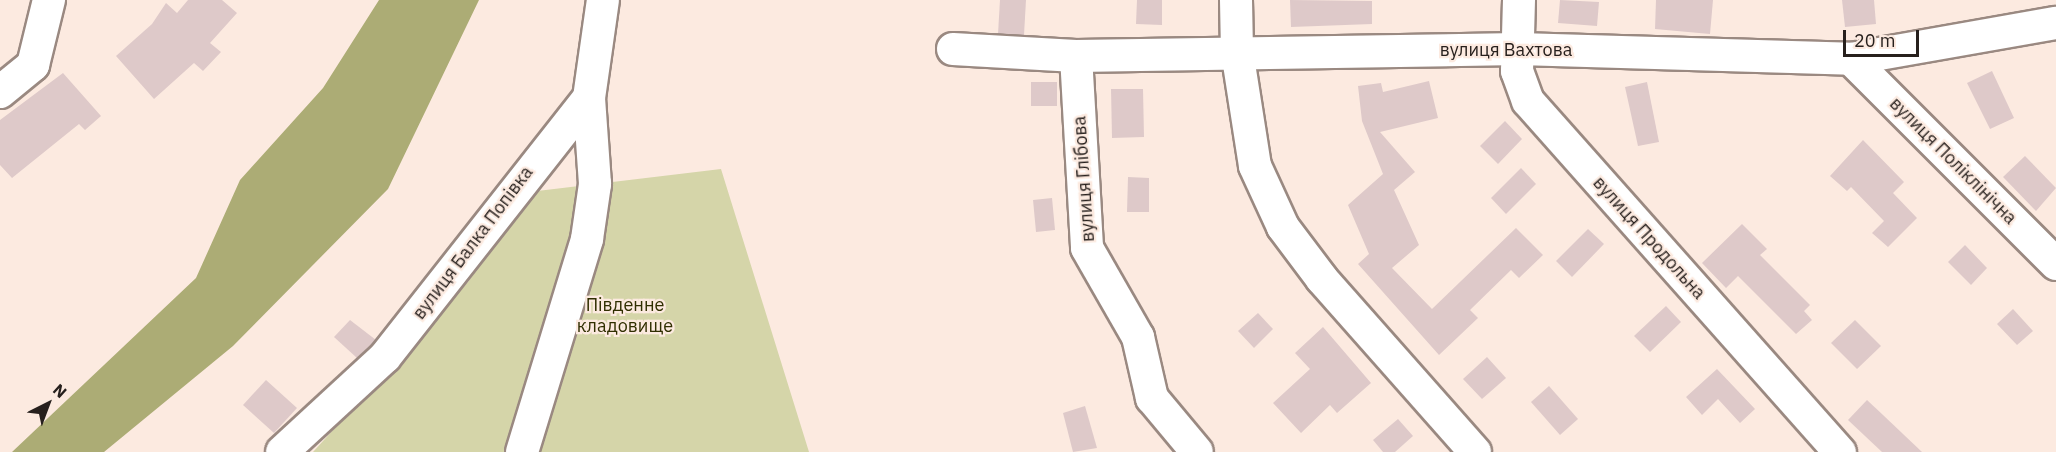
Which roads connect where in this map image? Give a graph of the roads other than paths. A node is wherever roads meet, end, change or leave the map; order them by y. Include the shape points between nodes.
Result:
1 (49, 0) edge
2 (603, 0) edge
3 (1236, 0) edge
4 (1519, 0) edge
5 (2056, 23) edge
6 (953, 49) dead end
7 (1518, 49) junction
8 (1237, 51) junction
9 (1076, 56) junction
10 (1851, 59) junction
11 (0, 92) edge
12 (589, 98) junction
13 (2056, 264) edge
14 (282, 452) edge
15 (522, 452) edge
16 (1197, 452) edge
17 (1476, 452) edge
18 (1840, 452) edge

1 - 11 street via 33,66
2 - 12 street
3 - 8 street
4 - 7 street, вулиця Продольна
5 - 10 street, вулиця Вахтова
6 - 9 street, вулиця Вахтова
7 - 8 street, вулиця Вахтова
7 - 10 street, вулиця Вахтова
7 - 18 street, вулиця Продольна via 1519,87 1528,101
8 - 9 street, вулиця Вахтова
8 - 17 street via 1255,166 1283,227 1322,279
9 - 16 street, вулиця Глібова via 1087,248 1138,337 1152,398
10 - 13 street, вулиця Поліклінічна
12 - 14 street, вулиця Балка Попівка via 385,357
12 - 15 street via 595,184 587,238

